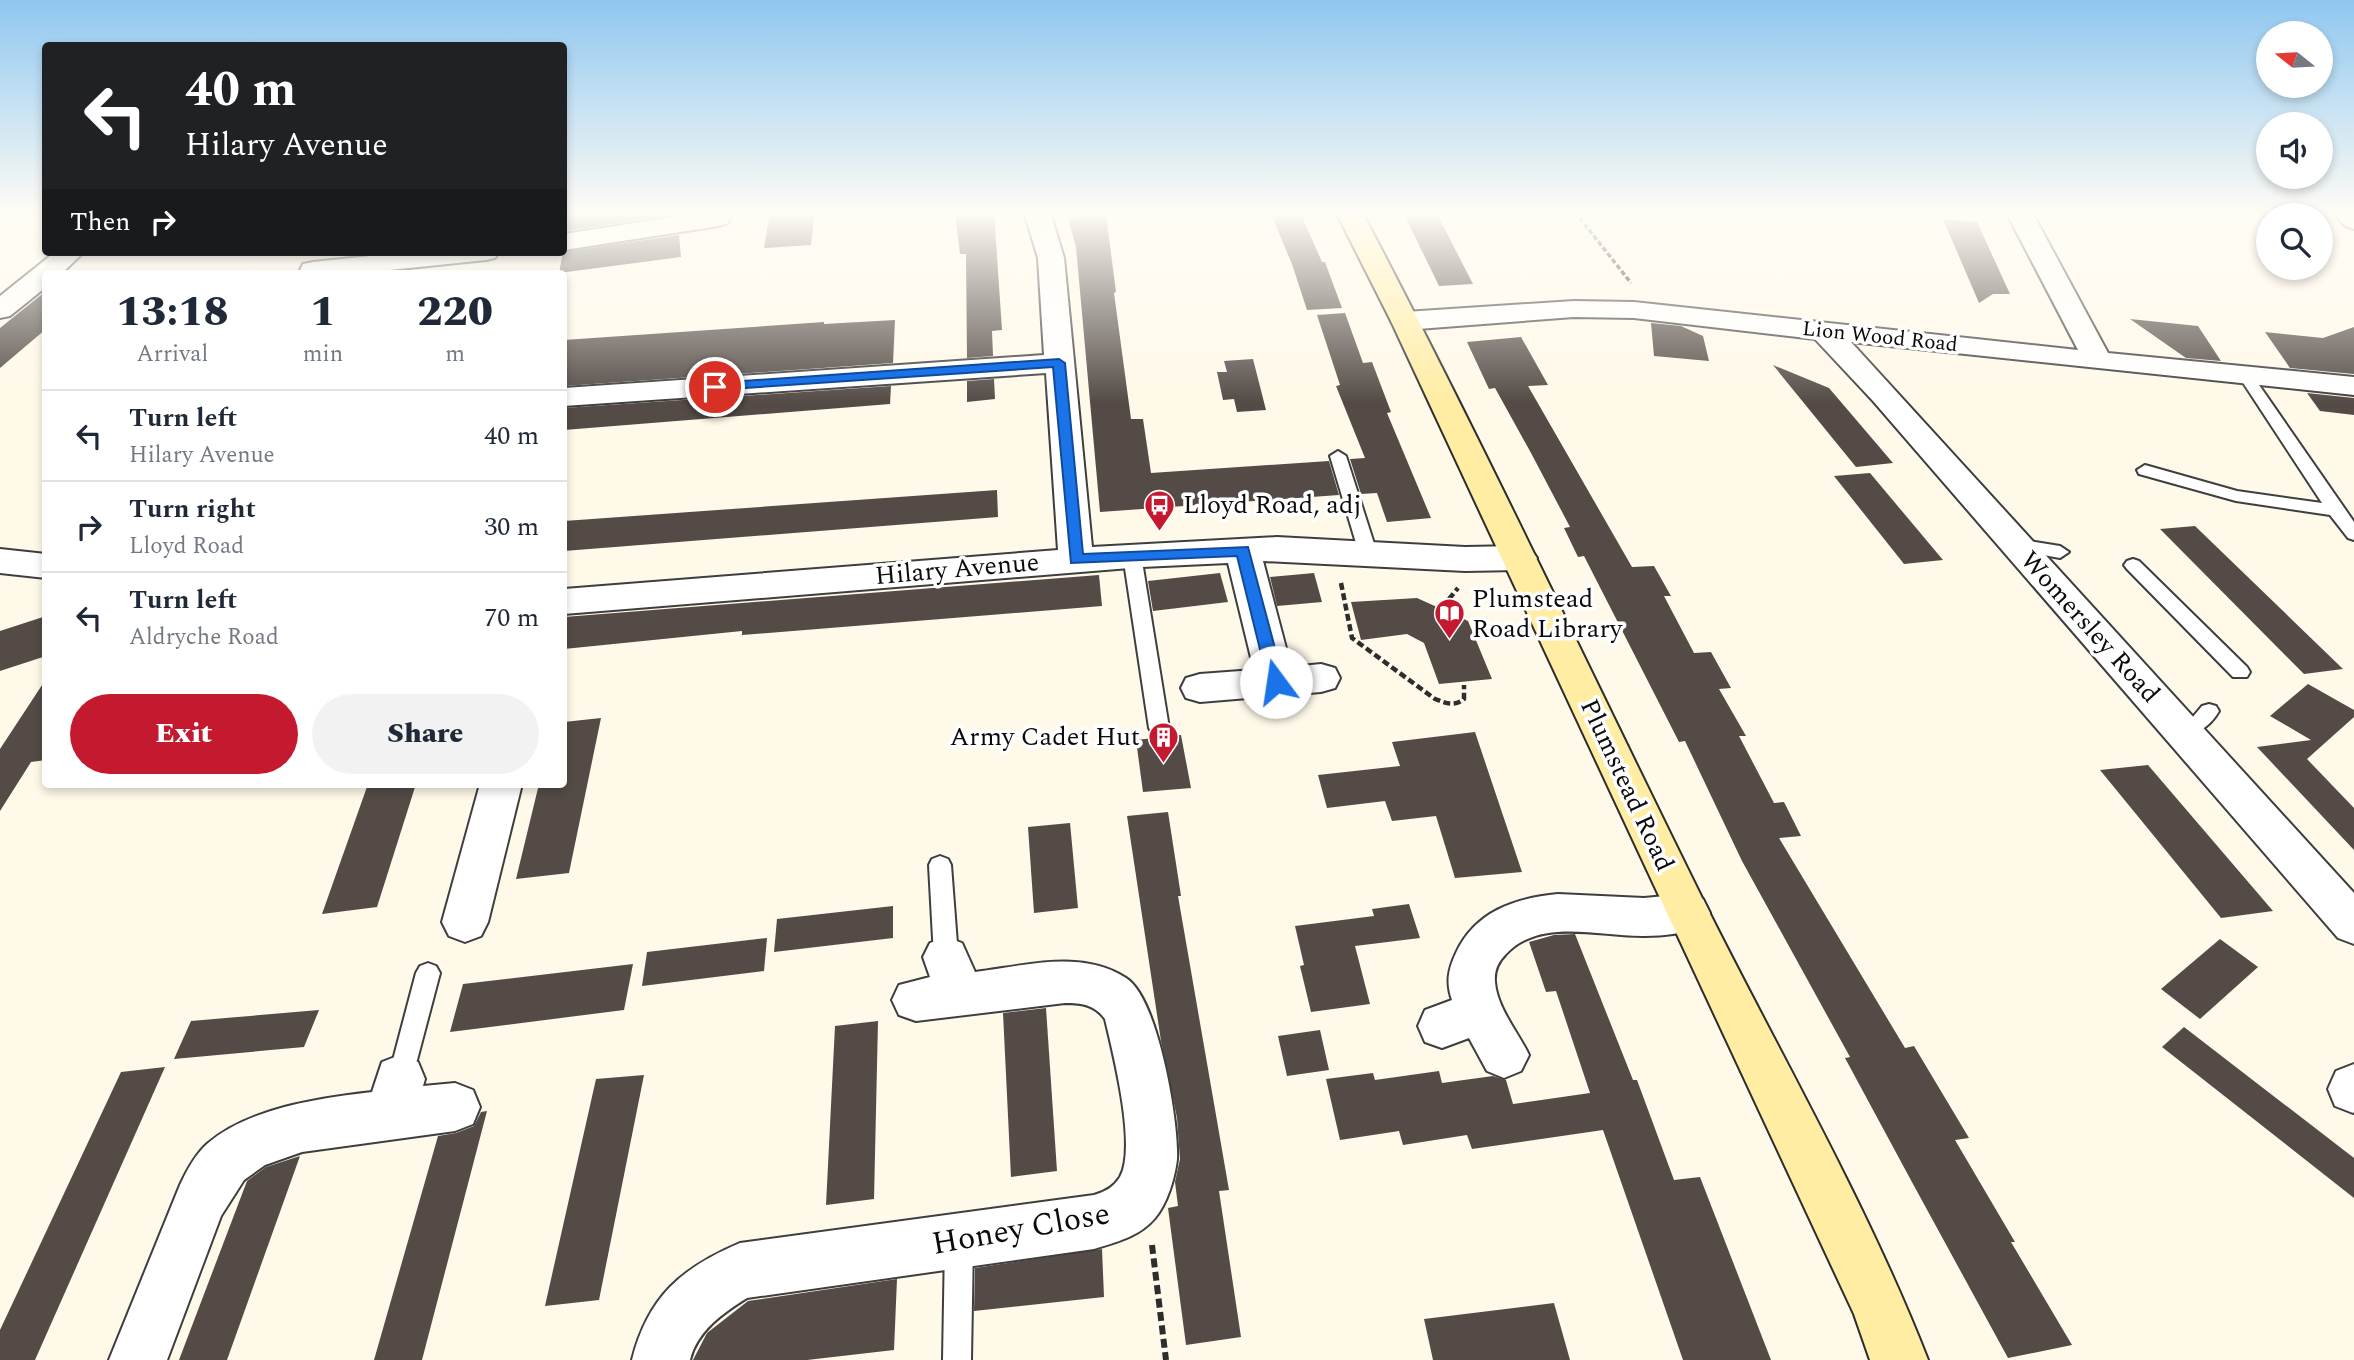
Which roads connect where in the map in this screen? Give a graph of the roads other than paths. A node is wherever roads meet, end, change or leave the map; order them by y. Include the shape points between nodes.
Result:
1 (1052, 275) edge
2 (1382, 275) edge
3 (2053, 275) edge
4 (42, 276) edge
5 (0, 310) edge
6 (1405, 321) junction
7 (1824, 331) junction
8 (2098, 361) junction
9 (1059, 363) junction
10 (2245, 375) junction
11 (2354, 386) edge
12 (567, 397) edge
13 (1338, 456) dead end
14 (2145, 470) dead end
15 (2335, 510) junction
16 (2354, 534) edge
17 (2015, 545) junction
18 (1243, 551) junction
19 (1352, 552) junction
20 (2060, 552) dead end
21 (1132, 555) junction
22 (1519, 558) junction
23 (1076, 559) junction
24 (0, 561) edge
25 (42, 562) edge
26 (2133, 565) dead end
27 (567, 602) edge
28 (2239, 672) dead end
29 (1321, 678) dead end
30 (1276, 682) junction
31 (1200, 688) dead end
32 (1159, 728) dead end
33 (500, 788) edge
34 (940, 865) dead end
35 (1687, 913) junction
36 (465, 922) dead end
37 (2354, 924) edge
38 (428, 973) dead end
39 (941, 984) joint
40 (1504, 1055) dead end
41 (396, 1097) junction
42 (455, 1107) dead end
43 (959, 1242) junction
44 (138, 1360) edge
45 (661, 1360) edge
46 (957, 1360) edge
47 (1899, 1360) edge

1 - 9 street
2 - 6 main road, Plumstead Road
3 - 8 street
4 - 5 street
6 - 7 street, Lion Wood Road via 1605,309
6 - 22 main road, Plumstead Road
7 - 8 street, Lion Wood Road
7 - 17 street, Womersley Road
8 - 10 street, Lion Wood Road
9 - 12 street
9 - 23 street
10 - 11 street, Lion Wood Road
10 - 15 lane
13 - 19 lane
14 - 15 lane via 2236,496
15 - 16 lane
17 - 20 lane
17 - 37 street, Womersley Road via 2195,719
18 - 19 street, Hilary Avenue
18 - 21 street, Hilary Avenue
18 - 30 street
19 - 22 street, Hilary Avenue
21 - 23 street, Hilary Avenue
21 - 32 lane
22 - 35 main road, Plumstead Road
23 - 27 street, Hilary Avenue
24 - 25 street
26 - 28 lane
29 - 30 street
30 - 31 street
33 - 36 street
34 - 39 lane
35 - 40 street via 1644,917 1538,914 1508,923 1491,936 1477,955 1461,1019
35 - 47 main road, Plumstead Road via 1878,1304
38 - 41 lane
39 - 43 street, Honey Close via 1090,982 1121,1001 1147,1101 1151,1146 1149,1173 1124,1212 1094,1222
41 - 42 street
41 - 44 street via 275,1134 226,1161 205,1190
43 - 45 street, Honey Close via 740,1271 707,1289 683,1310
43 - 46 lane

